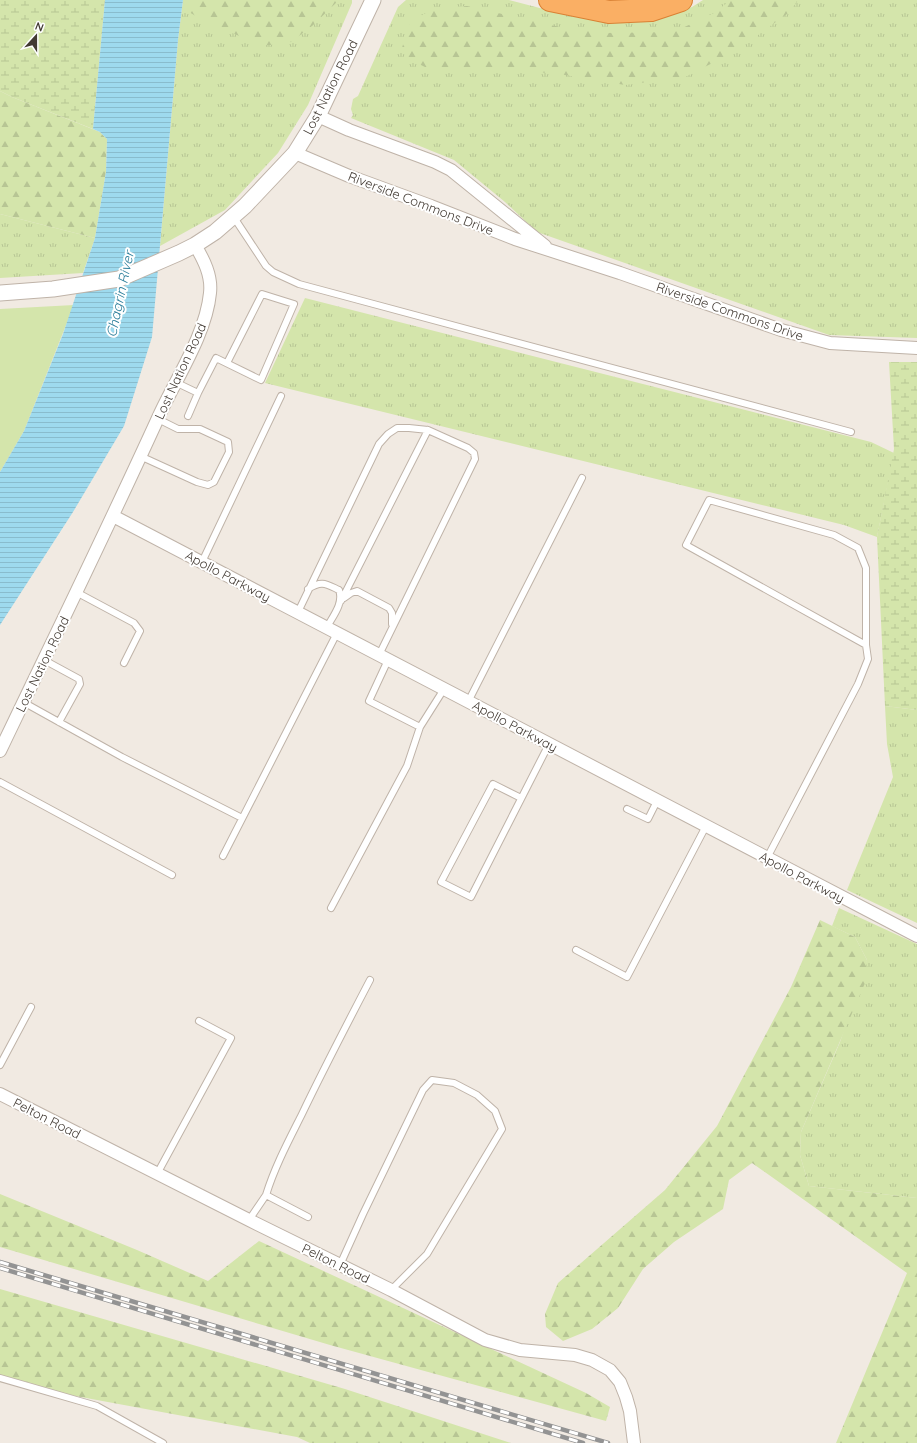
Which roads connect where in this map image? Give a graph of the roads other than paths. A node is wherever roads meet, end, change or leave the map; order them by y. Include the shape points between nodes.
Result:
1 (373, 0) edge
2 (550, 0) edge
3 (681, 0) edge
4 (318, 116) junction
5 (295, 153) junction
6 (233, 216) junction
7 (194, 245) junction
8 (549, 249) junction
9 (0, 293) edge
10 (917, 348) edge
11 (227, 363) junction
12 (176, 382) junction
13 (198, 393) junction
14 (281, 396) dead end
15 (188, 416) dead end
16 (158, 418) junction
17 (428, 430) junction
18 (851, 432) dead end
19 (140, 456) junction
20 (582, 478) dead end
21 (113, 516) junction
22 (202, 562) junction
23 (308, 589) junction
24 (76, 592) junction
25 (341, 601) junction
26 (298, 612) junction
27 (392, 627) junction
28 (332, 630) junction
29 (866, 645) junction
30 (383, 657) junction
31 (44, 660) junction
32 (124, 663) dead end
33 (444, 689) junction
34 (23, 702) junction
35 (468, 702) junction
36 (59, 722) junction
37 (420, 727) junction
38 (549, 744) junction
39 (0, 751) edge
40 (0, 782) edge
41 (521, 798) junction
42 (657, 801) junction
43 (627, 809) dead end
44 (242, 818) junction
45 (706, 826) junction
46 (223, 856) dead end
47 (766, 858) junction
48 (172, 875) dead end
49 (331, 908) dead end
50 (917, 936) edge
51 (576, 950) dead end
52 (370, 980) dead end
53 (31, 1007) dead end
54 (199, 1021) dead end
55 (0, 1065) edge
56 (0, 1094) edge
57 (157, 1174) junction
58 (266, 1195) junction
59 (308, 1217) dead end
60 (249, 1220) junction
61 (340, 1265) junction
62 (391, 1290) junction
63 (0, 1378) edge
64 (163, 1443) edge
65 (634, 1443) edge

1 - 4 street, Lost Nation Road
2 - 3 highway via 609,12 651,10
4 - 5 street, Lost Nation Road
4 - 8 street, Riverside Commons Drive via 451,170
5 - 6 street, Lost Nation Road
5 - 8 street, Riverside Commons Drive via 515,240
6 - 7 street, Lost Nation Road via 215,232
6 - 18 lane via 266,266 299,284
7 - 9 street via 120,279 52,289
7 - 12 street, Lost Nation Road via 203,258 210,292 205,320
8 - 10 street, Riverside Commons Drive via 781,330 830,343
11 - 11 lane via 261,380 294,304 262,294
11 - 13 lane via 216,358
12 - 13 lane
12 - 16 street, Lost Nation Road
13 - 15 lane
14 - 22 lane
16 - 19 street, Lost Nation Road
16 - 19 lane via 178,429 200,429 228,442 229,452 214,482 208,485
17 - 23 lane via 397,428 379,444
17 - 25 lane
17 - 27 lane via 468,448 475,459
19 - 21 street, Lost Nation Road
20 - 35 lane
21 - 22 street, Apollo Parkway
21 - 24 street, Lost Nation Road
22 - 26 street, Apollo Parkway
23 - 25 lane via 318,583 325,584 339,590
23 - 26 lane
24 - 31 street, Lost Nation Road
24 - 32 lane via 134,623 140,631
25 - 27 lane via 357,591 389,608 392,614
25 - 28 lane
26 - 28 street, Apollo Parkway
27 - 30 lane
28 - 30 street, Apollo Parkway
28 - 44 lane
29 - 29 lane via 686,545 709,500 834,535 858,548 866,568
29 - 47 lane via 868,659 858,684
30 - 33 street, Apollo Parkway
30 - 37 lane via 369,701
31 - 34 street, Lost Nation Road
31 - 36 lane via 79,679 80,684
33 - 35 street, Apollo Parkway
33 - 37 lane
34 - 36 lane
34 - 39 street, Lost Nation Road
35 - 38 street, Apollo Parkway
36 - 44 lane
37 - 49 lane via 406,766
38 - 41 lane
38 - 42 street, Apollo Parkway
40 - 48 lane
41 - 41 lane via 471,897 442,882 493,784
42 - 43 lane via 648,819
42 - 45 street, Apollo Parkway
44 - 46 lane
45 - 47 street, Apollo Parkway
45 - 51 lane via 627,977
47 - 50 street, Apollo Parkway
52 - 58 lane via 290,1138
53 - 55 lane
54 - 57 lane via 231,1038
56 - 57 street, Pelton Road
57 - 60 street, Pelton Road
58 - 59 lane
58 - 60 lane
60 - 61 street, Pelton Road
61 - 62 street, Pelton Road
61 - 62 lane via 423,1090 432,1080 454,1083 477,1095 495,1111 502,1130 427,1254
62 - 65 street, Pelton Road via 485,1340 520,1350 575,1355 592,1360 610,1370 620,1382 626,1397
63 - 64 lane via 97,1406

